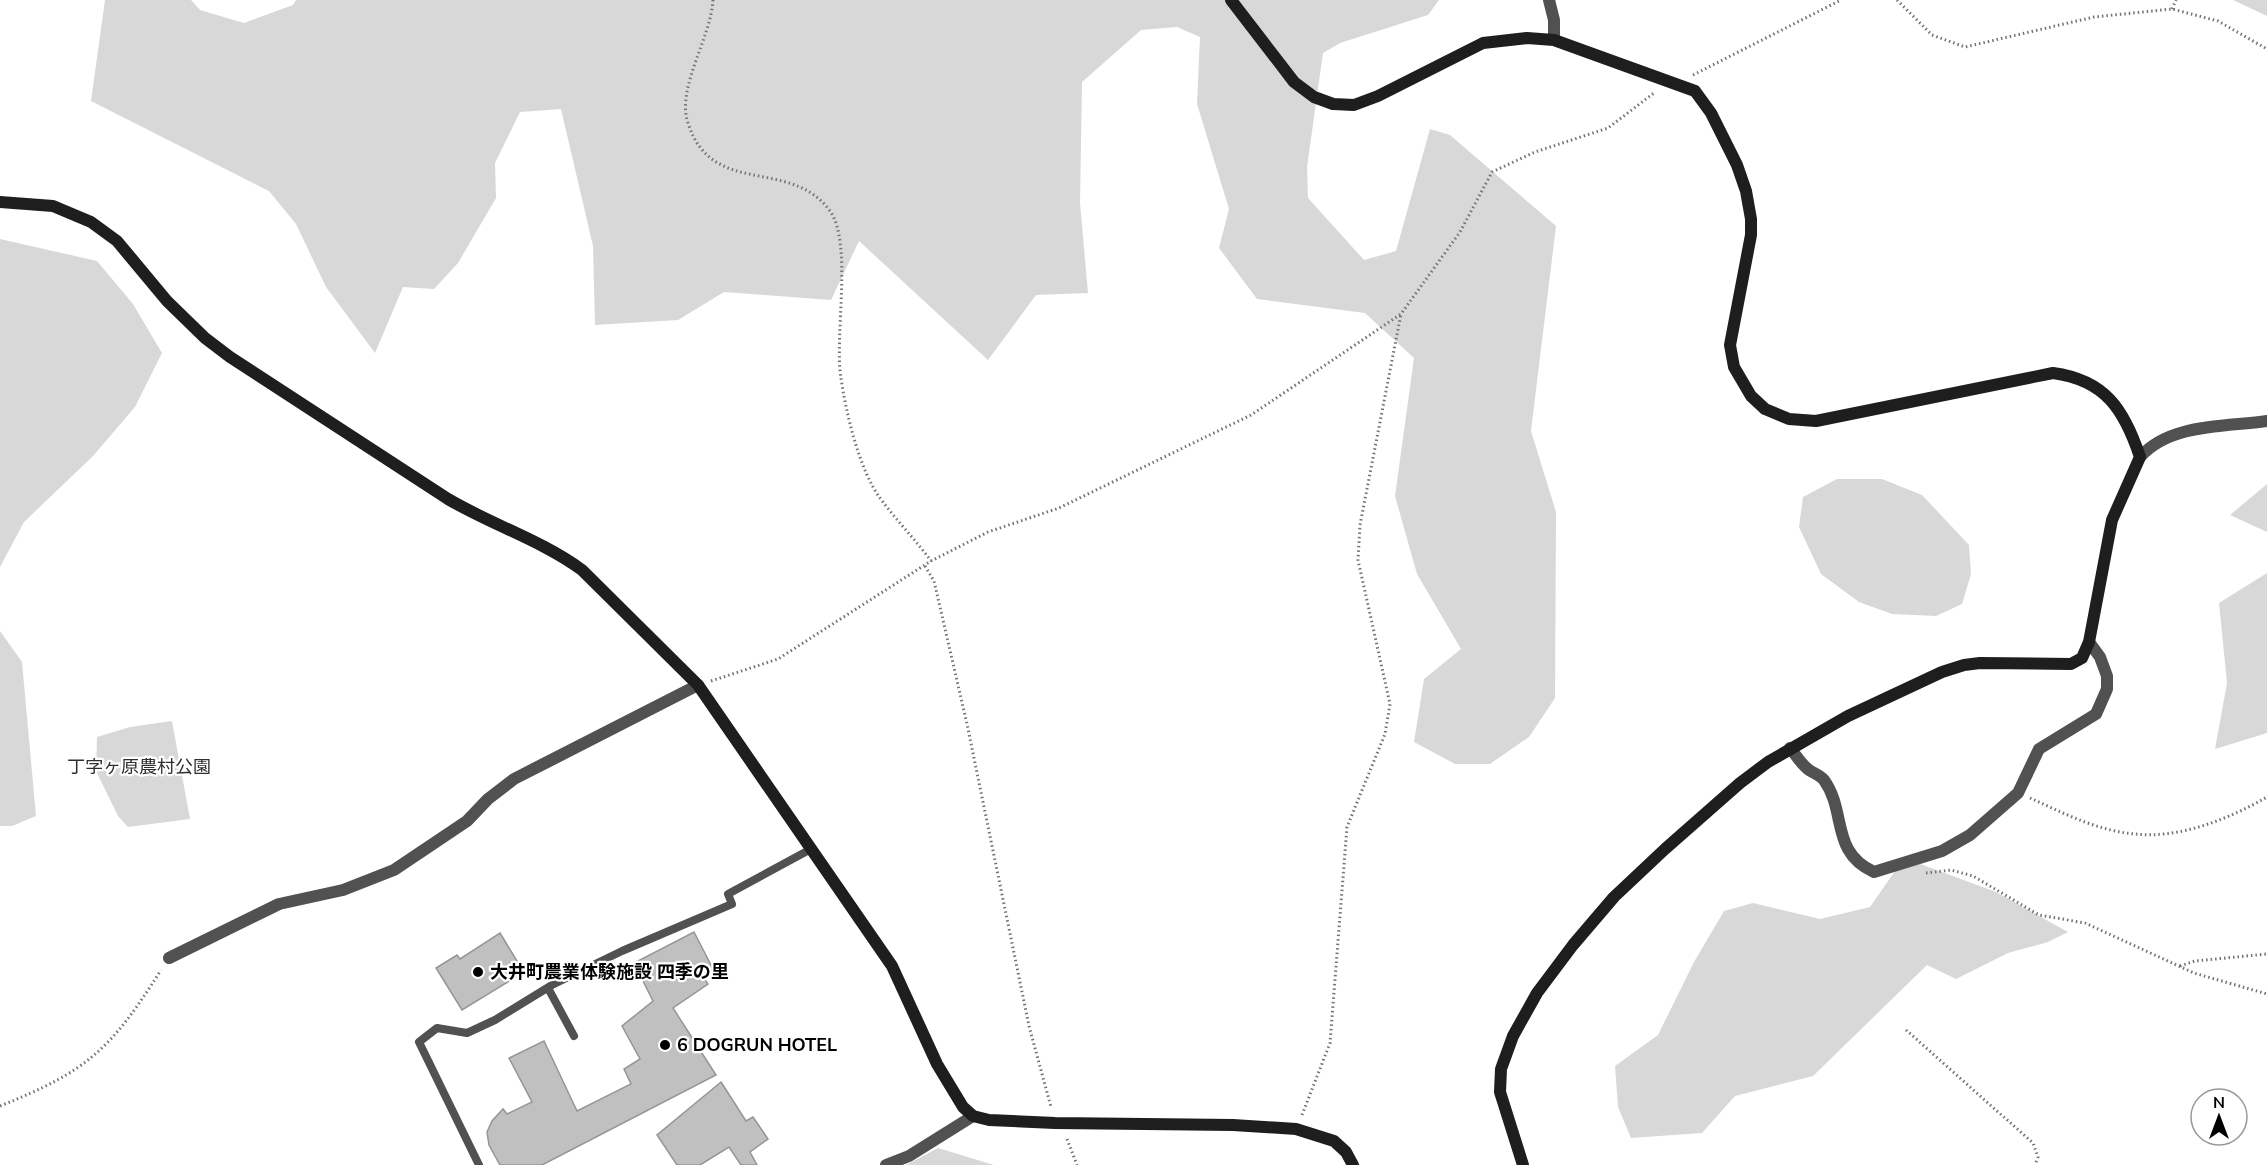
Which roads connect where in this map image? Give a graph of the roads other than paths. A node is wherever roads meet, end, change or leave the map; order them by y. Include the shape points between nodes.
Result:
1 (1231, 0) edge
2 (1549, 0) edge
3 (1554, 40) junction
4 (0, 202) edge
5 (2267, 421) edge
6 (2140, 457) junction
7 (2089, 642) junction
8 (698, 685) junction
9 (1790, 748) junction
10 (811, 849) junction
11 (169, 958) road end
12 (548, 988) junction
13 (574, 1036) dead end
14 (973, 1116) junction
15 (479, 1165) edge
16 (886, 1165) edge
17 (1353, 1165) edge
18 (1523, 1165) edge

1 - 3 street via 1294,82 1314,97 1333,104 1354,105 1378,96 1483,43 1527,38
2 - 3 street
3 - 6 street via 1695,91 1711,113 1746,191 1751,235 1733,325 1731,356 1751,396 1765,409 1789,419 1816,421 2053,373 2088,381 2112,399 2134,437
4 - 8 street via 53,206 98,227 117,241 185,319 230,357 448,499 565,558 641,625
5 - 6 street via 2183,433 2150,445
6 - 7 street via 2112,520
7 - 9 street via 2082,658 2071,664 1980,663 1942,672
7 - 9 street via 2107,676 2103,703 2096,714 2039,750 2018,793 1970,835 1942,851 1874,872 1867,869 1845,847 1823,778 1807,769
8 - 10 street
8 - 11 street via 514,779 467,821 394,870 342,890 279,903
9 - 18 street via 1740,783 1614,897 1537,993 1513,1036 1501,1068 1504,1110
10 - 12 lane via 728,894 732,904
10 - 14 street via 892,966 937,1064 963,1107
12 - 13 lane
12 - 15 lane via 468,1033 437,1028 419,1042
14 - 16 street via 909,1156
14 - 17 street via 1060,1123 1296,1129 1334,1141

